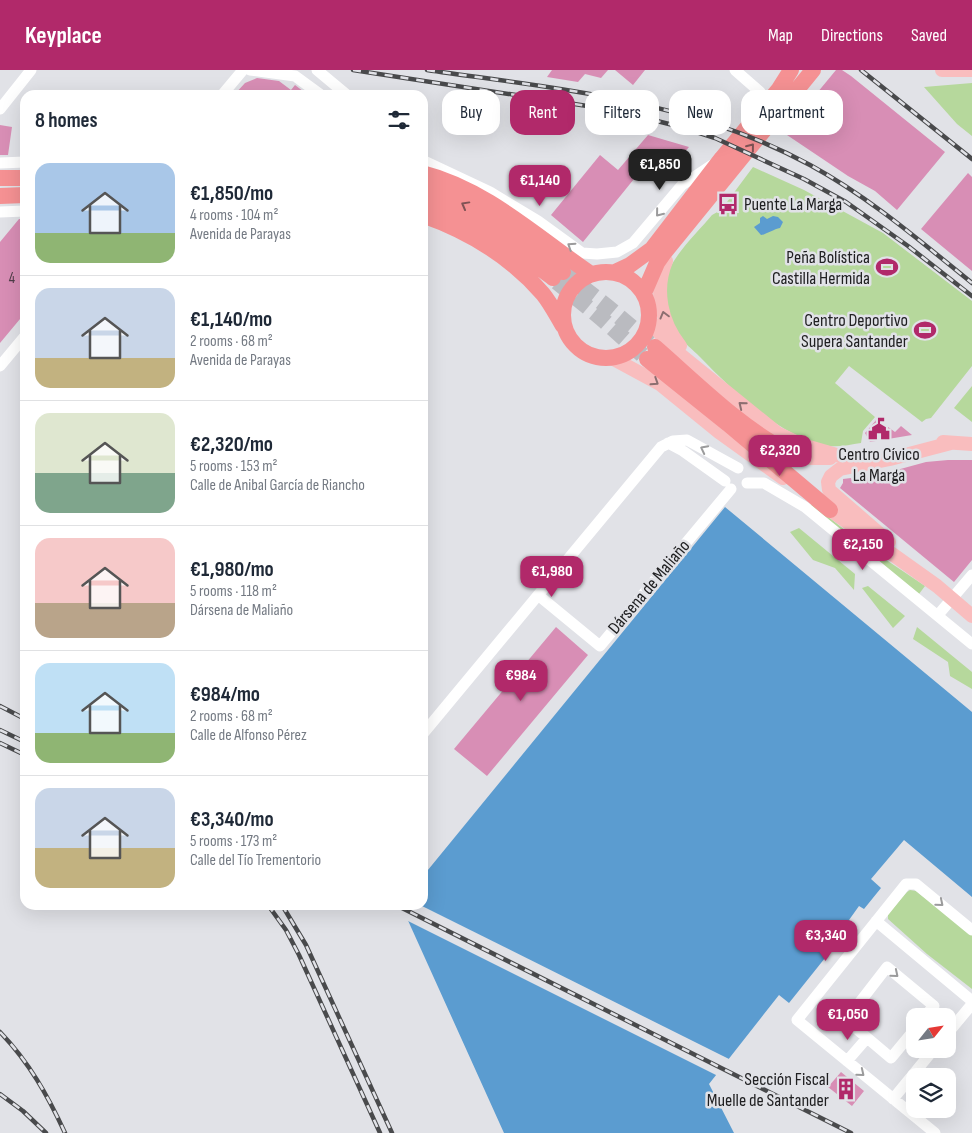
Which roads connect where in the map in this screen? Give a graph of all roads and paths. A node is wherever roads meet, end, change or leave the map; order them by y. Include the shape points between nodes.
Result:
1 (31, 70) edge
2 (243, 70) edge
3 (250, 70) edge
4 (317, 70) edge
5 (735, 70) edge
6 (786, 70) edge
7 (791, 70) edge
8 (796, 70) edge
9 (808, 70) edge
10 (813, 70) edge
11 (819, 70) edge
12 (942, 70) edge
13 (971, 70) edge
14 (226, 90) edge
15 (314, 90) edge
16 (342, 90) edge
17 (758, 90) edge
18 (772, 90) edge
19 (780, 90) edge
20 (782, 90) edge
21 (792, 90) edge
22 (792, 90) edge
23 (803, 90) edge
24 (0, 109) edge
25 (750, 135) edge
26 (20, 162) edge
27 (0, 163) edge
28 (428, 163) edge
29 (728, 163) junction
30 (428, 176) edge
31 (460, 177) junction
32 (0, 178) edge
33 (20, 178) edge
34 (428, 190) edge
35 (20, 194) edge
36 (0, 196) edge
37 (476, 196) junction
38 (428, 202) edge
39 (20, 210) edge
40 (0, 212) edge
41 (428, 217) edge
42 (674, 242) junction
43 (615, 272) junction
44 (591, 274) junction
45 (644, 293) junction
46 (650, 322) junction
47 (566, 330) junction
48 (20, 342) edge
49 (612, 358) junction
50 (0, 366) edge
51 (700, 369) junction
52 (951, 443) junction
53 (668, 444) junction
54 (972, 444) edge
55 (787, 451) joint
56 (847, 458) junction
57 (738, 468) dead end
58 (747, 483) dead end
59 (830, 510) junction
60 (972, 576) edge
61 (933, 584) junction
62 (538, 595) junction
63 (952, 599) junction
64 (938, 616) junction
65 (972, 616) edge
66 (972, 644) edge
67 (428, 728) edge
68 (876, 921) junction
69 (972, 930) edge
70 (972, 1003) edge
71 (932, 1008) edge
72 (956, 1023) edge
73 (867, 1038) junction
74 (906, 1041) edge
75 (926, 1058) edge
76 (847, 1061) junction
77 (893, 1099) junction
78 (935, 1133) edge

1 - 24 street
2 - 14 street
3 - 15 street via 294,76
4 - 16 street
5 - 17 street
6 - 18 street
7 - 19 highway
8 - 20 highway
9 - 21 highway
10 - 22 highway
11 - 23 main road
12 - 13 main road
25 - 29 highway
26 - 27 street
28 - 31 street
29 -> 31 street via 682,185 634,243 617,252 597,254 582,253 530,216
29 - 42 highway
29 - 43 highway via 652,249
30 - 37 highway
31 - 37 highway
32 - 33 highway
38 -> 34 highway via 488,230 560,277 507,229 461,202
35 - 36 highway
37 - 44 highway
39 - 40 street
41 - 47 highway via 450,225 508,261 544,296
42 - 45 highway via 657,264
51 -> 42 main road via 671,335 662,308 659,278
43 - 44 highway
43 - 45 highway via 632,280
44 - 47 highway via 579,281 567,297 563,317
45 - 46 highway
46 - 49 highway via 638,345 628,353
46 - 51 main road via 672,348
47 - 49 highway via 580,350 591,356
48 - 50 street
49 -> 59 main road via 660,384 734,443
56 -> 51 main road via 789,440
52 - 54 main road
52 - 56 main road via 928,443
52 - 61 main road via 840,469 828,482 829,490 836,498
57 -> 53 street via 686,440
53 - 62 street via 653,455
53 - 62 street, Dársena de Maliaño via 683,451 728,485 600,646
55 - 56 main road via 811,458
55 - 59 highway via 651,353 728,424
58 - 64 street via 764,483 804,506
59 - 61 main road
60 - 63 street
61 - 63 main road
62 - 67 street
63 - 64 street
63 - 65 main road
64 - 66 street
68 -> 69 street via 906,884 916,884
68 - 70 street
68 - 76 street via 797,1020
70 - 72 street
73 -> 71 street via 846,1020 887,967 934,1006
73 - 74 street via 891,1058
73 - 76 street
75 - 77 street
76 -> 77 street
77 - 78 street

